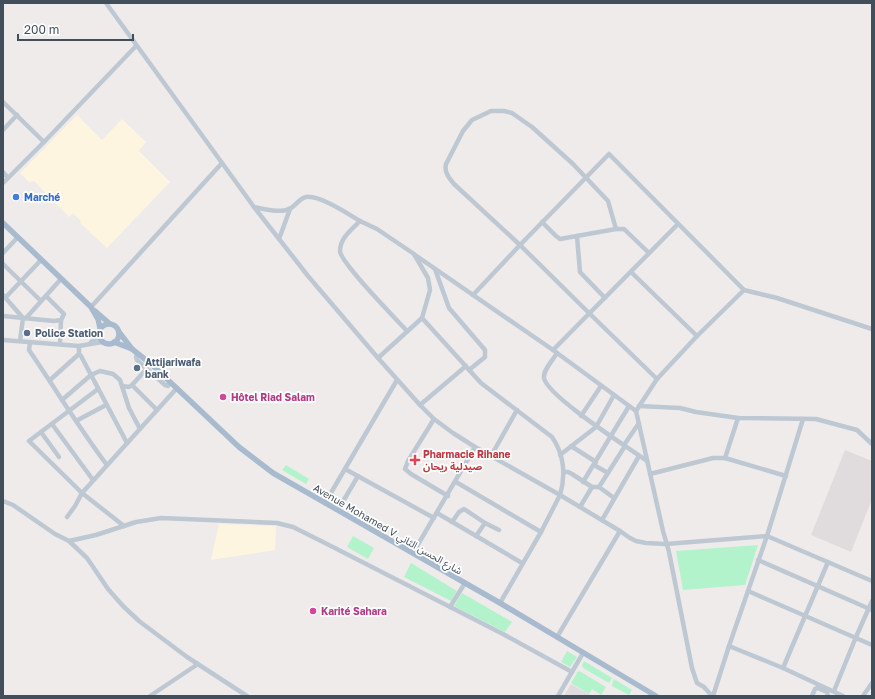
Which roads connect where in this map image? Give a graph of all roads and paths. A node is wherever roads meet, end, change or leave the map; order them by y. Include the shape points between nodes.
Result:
1 (106, 3) edge
2 (136, 46) junction
3 (3, 102) edge
4 (17, 115) junction
5 (3, 130) edge
6 (44, 142) junction
7 (222, 163) junction
8 (3, 172) edge
9 (585, 177) junction
10 (8, 178) junction
11 (3, 183) edge
12 (254, 206) junction
13 (290, 209) junction
14 (360, 221) junction
15 (542, 222) junction
16 (3, 223) edge
17 (678, 224) junction
18 (616, 229) junction
19 (577, 236) junction
20 (17, 238) junction
21 (279, 239) junction
22 (520, 245) junction
23 (3, 253) edge
24 (650, 253) junction
25 (414, 254) junction
26 (41, 260) junction
27 (3, 264) edge
28 (435, 269) junction
29 (631, 272) junction
30 (61, 279) junction
31 (21, 281) junction
32 (744, 290) junction
33 (473, 295) junction
34 (4, 296) edge
35 (46, 296) junction
36 (605, 298) junction
37 (41, 301) junction
38 (92, 308) junction
39 (590, 314) junction
40 (3, 316) edge
41 (24, 318) junction
42 (422, 318) junction
43 (61, 320) junction
44 (109, 323) junction
45 (100, 328) junction
46 (872, 329) edge
47 (407, 331) junction
48 (119, 332) junction
49 (99, 336) junction
50 (697, 336) junction
51 (3, 340) edge
52 (20, 341) junction
53 (30, 342) junction
54 (102, 342) junction
55 (114, 342) junction
56 (60, 344) junction
57 (88, 344) junction
58 (79, 346) junction
59 (132, 349) junction
60 (555, 352) junction
61 (79, 354) junction
62 (378, 358) junction
63 (149, 366) junction
64 (467, 368) junction
65 (91, 375) junction
66 (657, 379) junction
67 (50, 380) junction
68 (398, 380) junction
69 (132, 385) junction
70 (122, 386) junction
71 (601, 386) junction
72 (176, 388) junction
73 (98, 389) junction
74 (614, 395) junction
75 (62, 400) junction
76 (106, 405) junction
77 (420, 405) junction
78 (629, 406) junction
79 (638, 409) junction
80 (157, 410) junction
81 (517, 410) junction
82 (70, 411) junction
83 (581, 416) junction
84 (738, 418) junction
85 (434, 419) junction
86 (803, 419) junction
87 (76, 421) junction
88 (639, 423) junction
89 (52, 424) junction
90 (596, 426) junction
91 (140, 429) junction
92 (41, 432) junction
93 (611, 436) junction
94 (127, 443) junction
95 (872, 444) edge
96 (572, 446) junction
97 (624, 446) junction
98 (475, 447) junction
99 (560, 455) junction
100 (491, 456) junction
101 (639, 456) junction
102 (59, 457) dead end
103 (725, 458) junction
104 (647, 461) junction
105 (595, 463) junction
106 (107, 465) junction
107 (345, 469) junction
108 (564, 472) junction
109 (608, 473) junction
110 (650, 474) junction
111 (358, 476) junction
112 (786, 476) junction
113 (93, 480) junction
114 (456, 482) junction
115 (583, 482) junction
116 (592, 487) junction
117 (599, 487) junction
118 (82, 493) junction
119 (560, 495) junction
120 (448, 496) junction
121 (614, 498) junction
122 (3, 501) edge
123 (325, 503) junction
124 (580, 507) junction
125 (338, 510) junction
126 (437, 513) junction
127 (66, 517) dead end
128 (434, 518) junction
129 (602, 520) junction
130 (452, 522) junction
131 (485, 523) junction
132 (124, 526) junction
133 (498, 530) dead end
134 (620, 531) junction
135 (541, 532) junction
136 (476, 536) junction
137 (767, 536) junction
138 (69, 541) junction
139 (666, 544) junction
140 (413, 553) junction
141 (758, 560) junction
142 (828, 562) junction
143 (522, 563) junction
144 (872, 581) edge
145 (464, 583) junction
146 (818, 585) junction
147 (748, 591) junction
148 (872, 601) edge
149 (500, 603) junction
150 (450, 607) junction
151 (870, 609) edge
152 (805, 615) junction
153 (557, 637) junction
154 (856, 637) junction
155 (872, 645) edge
156 (729, 646) junction
157 (583, 653) junction
158 (198, 664) junction
159 (783, 668) junction
160 (572, 672) junction
161 (872, 684) edge
162 (704, 687) junction
163 (716, 687) junction
164 (834, 692) junction
165 (150, 696) edge
166 (247, 696) edge
167 (558, 696) edge
168 (656, 696) edge
169 (713, 696) edge
170 (812, 696) edge
171 (828, 696) edge
172 (843, 696) edge
173 (863, 696) edge

1 - 2 street
2 - 6 street
2 - 7 street
3 - 4 street
4 - 5 street
4 - 6 street
6 - 10 street
7 - 12 street
7 - 38 street
8 - 10 street
9 - 15 street
9 - 17 street via 609,154
9 - 18 street via 608,200
9 - 22 street via 532,127 512,113 491,111 472,120 463,131 445,168 458,188
10 - 11 street
12 - 13 street via 277,211
12 - 21 street
13 - 14 street via 302,199 311,197
13 - 21 street
14 - 25 street via 377,229
14 - 47 street via 345,237 340,253 360,280
15 - 19 street via 558,238
15 - 22 street
16 - 20 main road, Avenue Mohamed V شارع الحسن الثاني
17 - 24 street
17 - 32 street
18 - 19 street
18 - 24 street via 627,231
19 - 36 street via 580,272
20 - 23 street
20 - 26 main road, Avenue Mohamed V شارع الحسن الثاني
21 - 62 street
22 - 33 street
22 - 39 street
24 - 29 street
25 - 28 street
25 - 42 street via 428,278 430,290
26 - 30 main road, Avenue Mohamed V شارع الحسن الثاني
26 - 31 street
27 - 31 street
28 - 33 street
28 - 64 street via 449,308 485,350 485,357
29 - 36 street
29 - 50 street
30 - 35 street
30 - 38 main road, Avenue Mohamed V شارع الحسن الثاني
31 - 34 street
31 - 37 street
32 - 46 street
32 - 50 street
33 - 60 street
34 - 41 street
35 - 37 street
35 - 43 street via 64,314
36 - 39 street
37 - 41 street
38 - 44 main road, Avenue Mohamed V شارع الحسن الثاني
38 - 45 main road, Avenue Mohamed V شارع الحسن الثاني
39 - 60 street
39 - 66 street
40 - 41 street
41 - 43 street
41 - 52 street
42 - 47 street
42 - 64 street
43 - 56 street
44 - 45 main road
44 - 48 main road, Avenue Mohamed V شارع الحسن الثاني via 117,327
45 - 49 main road, Avenue Mohamed V شارع الحسن الثاني
47 - 62 street
48 - 55 main road
48 - 59 main road, Avenue Mohamed V شارع الحسن الثاني
49 - 54 main road
49 - 57 street
50 - 66 street
51 - 52 street
52 - 53 street
53 - 56 street
53 - 67 street via 29,350
54 - 55 main road, Avenue Mohamed V شارع الحسن الثاني
54 - 57 street
55 - 59 main road, Avenue Mohamed V شارع الحسن الثاني
56 - 58 street
57 - 58 street
58 - 61 street
59 - 63 main road, Avenue Mohamed V شارع الحسن الثاني
60 - 71 street
60 - 83 street via 544,372 545,381
61 - 65 street
61 - 67 street
62 - 68 street
63 - 69 street
63 - 72 main road, Avenue Mohamed V شارع الحسن الثاني
64 - 77 street
64 - 81 street via 486,387
65 - 70 street via 100,371 113,374
65 - 73 street
65 - 75 street
66 - 79 street
67 - 75 street
68 - 77 street
68 - 107 street
69 - 70 street
69 - 80 street
70 - 91 street via 129,408
71 - 74 street
71 - 83 street
72 - 80 street
72 - 123 main road, Avenue Mohamed V شارع الحسن الثاني via 257,461
73 - 76 street
73 - 82 street
74 - 78 street
74 - 90 street
75 - 82 street
76 - 87 street
76 - 94 street
77 - 85 street
78 - 79 street
78 - 93 street
79 - 84 street via 680,408
79 - 88 street
80 - 91 street
81 - 99 street via 552,437
81 - 100 street
82 - 87 street
82 - 89 street
83 - 90 street
84 - 86 street
84 - 103 street
85 - 98 street
85 - 120 street via 405,469
86 - 95 street via 816,418 850,427
86 - 112 street
87 - 106 street
88 - 97 street
88 - 104 street
89 - 92 street
89 - 113 street
90 - 93 street
90 - 96 street
91 - 94 street
92 - 102 street
92 - 118 street via 29,441
93 - 97 street
93 - 105 street
94 - 106 street
96 - 99 street
96 - 105 street
97 - 101 street
97 - 109 street
98 - 100 street
98 - 114 street
99 - 108 street
100 - 119 street
101 - 104 street
101 - 121 street
103 - 110 street via 713,458
103 - 112 street
104 - 110 street
105 - 109 street
105 - 115 street
106 - 113 street
107 - 111 street
107 - 123 street
108 - 115 street
108 - 119 street
109 - 117 street
110 - 139 street
111 - 125 street
111 - 128 street
112 - 137 street
113 - 118 street
114 - 120 street
114 - 135 street
115 - 116 street
116 - 117 street
116 - 124 street
117 - 121 street
118 - 127 street
118 - 132 street
119 - 124 street
119 - 135 street
120 - 126 street
121 - 129 street
122 - 138 street
123 - 125 main road, Avenue Mohamed V شارع الحسن الثاني
124 - 129 street
125 - 140 main road, Avenue Mohamed V شارع الحسن الثاني
126 - 128 street
126 - 130 street
128 - 140 street
129 - 134 street
130 - 131 street via 464,508
130 - 136 street
131 - 133 street
131 - 136 street
132 - 138 street
132 - 150 street via 161,518 285,524
134 - 139 street via 636,541
134 - 153 street
135 - 143 street
136 - 143 street
137 - 139 street
137 - 141 street
137 - 142 street
138 - 158 street via 87,558 123,606 153,632
139 - 162 street via 692,668 698,683
140 - 145 main road, Avenue Mohamed V شارع الحسن الثاني
141 - 146 street
141 - 147 street
142 - 144 street
142 - 146 street
143 - 149 street
145 - 149 main road, Avenue Mohamed V شارع الحسن الثاني
145 - 150 street
146 - 151 street
146 - 152 street
147 - 152 street
147 - 156 street
148 - 151 street
149 - 153 main road, Avenue Mohamed V شارع الحسن الثاني
150 - 160 street
151 - 154 street
152 - 154 street
152 - 159 street
153 - 157 main road, Avenue Mohamed V شارع الحسن الثاني
154 - 155 street
154 - 164 street
156 - 159 street
156 - 163 street
157 - 160 street
157 - 168 main road, Avenue Mohamed V شارع الحسن الثاني
158 - 165 street
158 - 166 street
159 - 164 street
160 - 167 street
161 - 173 street
162 - 163 street
162 - 169 street
163 - 169 street
164 - 172 street
170 - 171 street via 817,688 826,692

